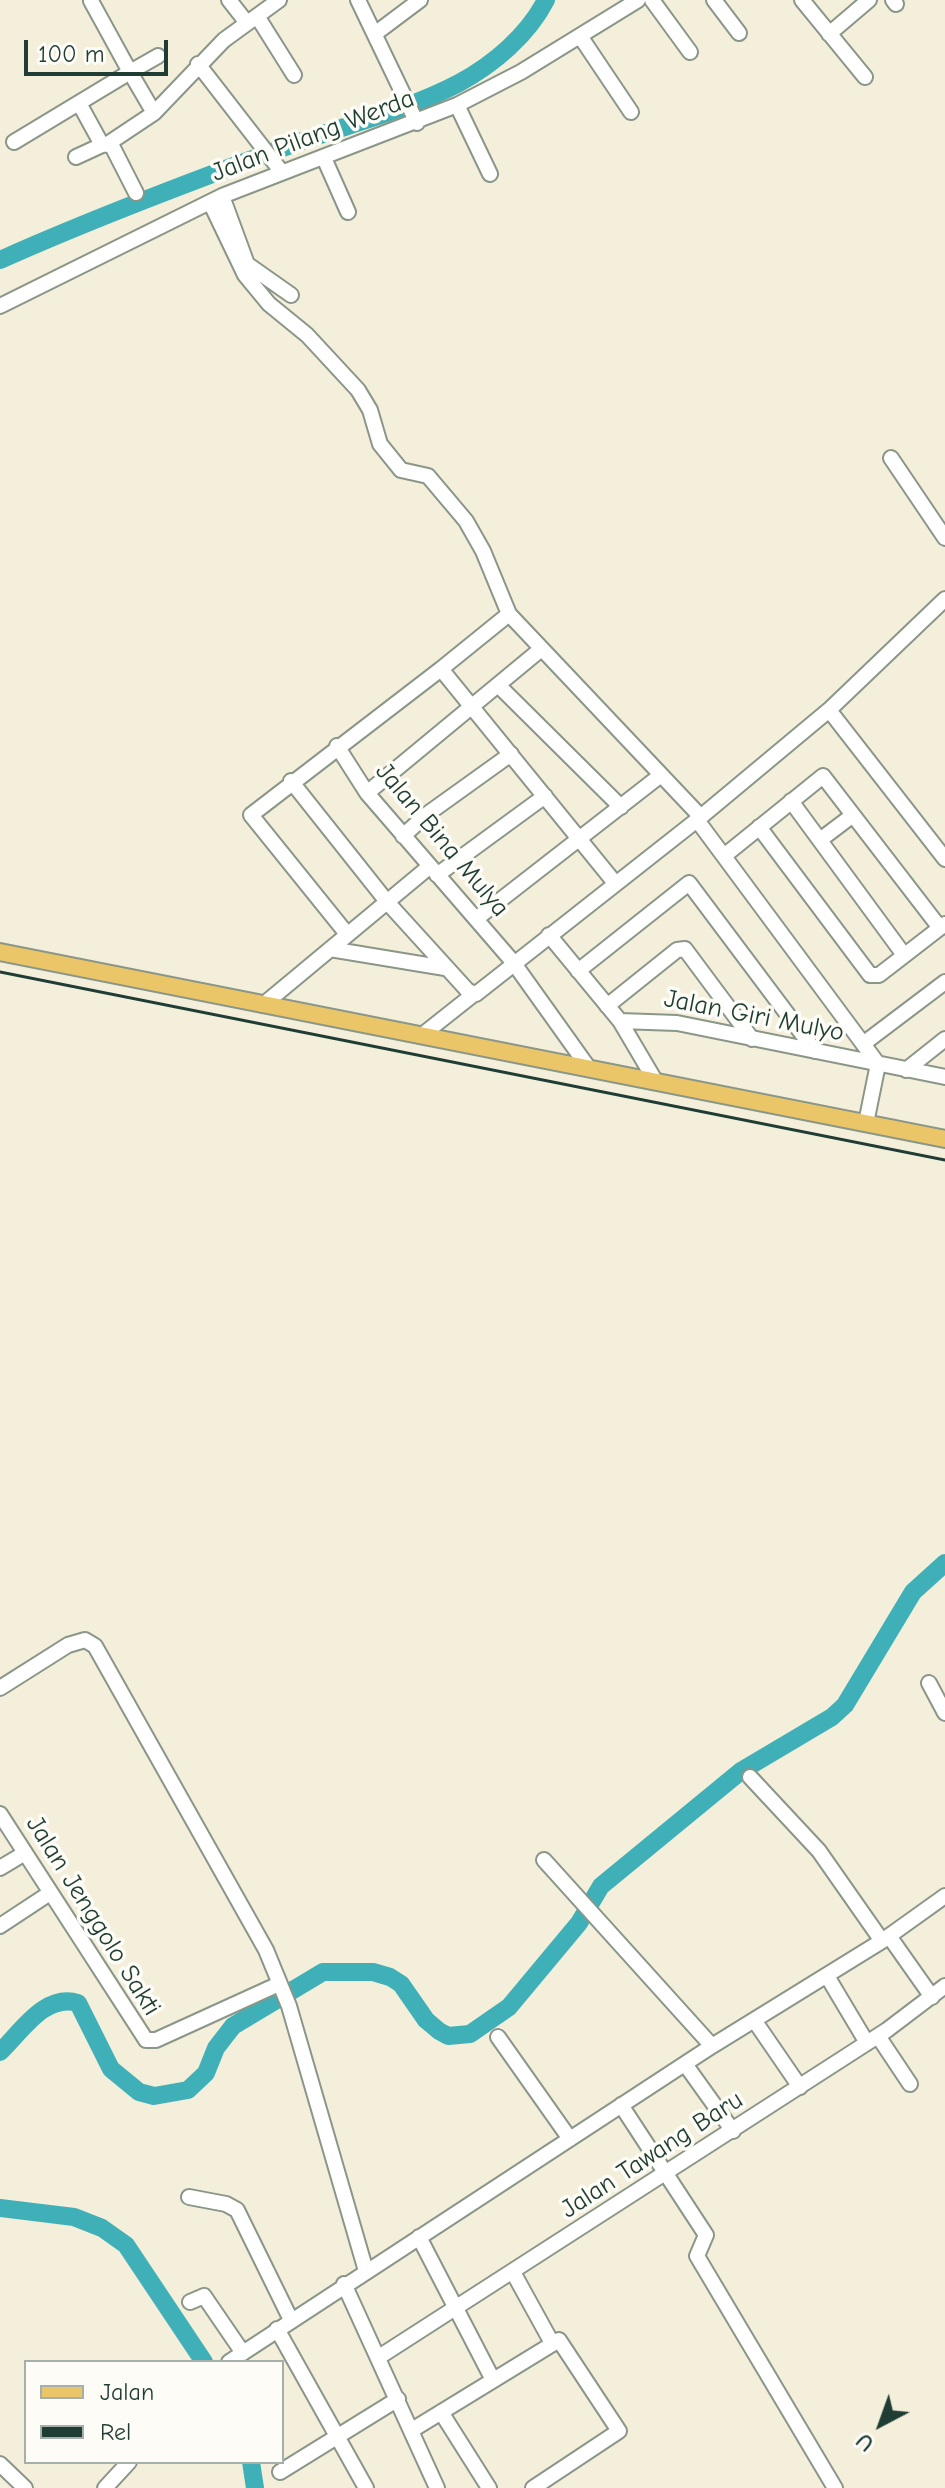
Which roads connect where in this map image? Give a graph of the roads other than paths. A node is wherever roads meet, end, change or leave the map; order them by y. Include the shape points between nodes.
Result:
1 (229, 0) edge
2 (279, 0) edge
3 (358, 0) edge
4 (420, 0) edge
5 (638, 0) edge
6 (652, 0) edge
7 (714, 0) edge
8 (802, 0) edge
9 (869, 0) edge
10 (91, 1) edge
11 (252, 19) junction
12 (376, 33) junction
13 (739, 33) dead end
14 (829, 34) junction
15 (580, 36) junction
16 (690, 52) dead end
17 (158, 56) dead end
18 (198, 64) junction
19 (130, 72) junction
20 (294, 75) dead end
21 (865, 77) dead end
22 (79, 103) junction
23 (457, 105) junction
24 (631, 112) dead end
25 (154, 113) junction
26 (416, 118) junction
27 (14, 142) dead end
28 (106, 144) junction
29 (76, 157) dead end
30 (324, 158) junction
31 (278, 168) junction
32 (490, 174) dead end
33 (136, 193) dead end
34 (216, 199) junction
35 (348, 212) dead end
36 (291, 295) dead end
37 (0, 306) edge
38 (891, 458) dead end
39 (945, 538) edge
40 (945, 599) edge
41 (509, 614) junction
42 (540, 650) junction
43 (441, 669) junction
44 (499, 686) junction
45 (474, 708) junction
46 (829, 710) junction
47 (337, 746) junction
48 (511, 754) junction
49 (661, 775) junction
50 (291, 781) junction
51 (367, 793) junction
52 (545, 796) junction
53 (791, 801) junction
54 (621, 807) junction
55 (853, 815) junction
56 (699, 819) junction
57 (759, 827) junction
58 (403, 836) junction
59 (580, 838) junction
60 (820, 840) junction
61 (724, 856) junction
62 (945, 859) edge
63 (433, 871) junction
64 (615, 883) junction
65 (388, 903) junction
66 (476, 919) junction
67 (942, 926) edge
68 (347, 934) junction
69 (549, 935) junction
70 (330, 949) junction
71 (0, 952) edge
72 (904, 955) junction
73 (513, 962) junction
74 (445, 968) junction
75 (578, 971) junction
76 (945, 982) edge
77 (474, 994) junction
78 (263, 1005) junction
79 (607, 1006) junction
80 (620, 1021) junction
81 (421, 1036) junction
82 (752, 1039) junction
83 (945, 1039) edge
84 (863, 1044) junction
85 (815, 1051) junction
86 (878, 1064) junction
87 (588, 1067) junction
88 (906, 1070) junction
89 (945, 1077) edge
90 (656, 1082) junction
91 (866, 1123) junction
92 (945, 1139) edge
93 (929, 1683) dead end
94 (0, 1688) edge
95 (945, 1713) edge
96 (750, 1777) dead end
97 (0, 1814) edge
98 (25, 1853) junction
99 (544, 1860) dead end
100 (0, 1868) edge
101 (50, 1893) junction
102 (945, 1896) edge
103 (0, 1926) edge
104 (886, 1938) junction
105 (827, 1976) junction
106 (280, 1986) junction
107 (945, 1986) edge
108 (932, 1997) junction
109 (754, 2020) junction
110 (498, 2037) dead end
111 (872, 2040) junction
112 (712, 2046) junction
113 (685, 2064) junction
114 (910, 2084) dead end
115 (800, 2087) junction
116 (621, 2105) junction
117 (733, 2131) junction
118 (570, 2139) junction
119 (667, 2174) junction
120 (189, 2197) dead end
121 (419, 2237) junction
122 (366, 2271) junction
123 (514, 2274) junction
124 (344, 2284) junction
125 (190, 2302) dead end
126 (455, 2310) junction
127 (291, 2320) junction
128 (277, 2329) junction
129 (552, 2343) junction
130 (243, 2353) junction
131 (379, 2357) junction
132 (232, 2360) edge
133 (493, 2380) junction
134 (398, 2399) junction
135 (441, 2412) junction
136 (412, 2430) junction
137 (340, 2437) junction
138 (0, 2464) edge
139 (127, 2464) edge
140 (280, 2472) dead end
141 (25, 2488) edge
142 (105, 2488) edge
143 (366, 2488) edge
144 (437, 2488) edge
145 (489, 2488) edge
146 (533, 2488) edge
147 (835, 2488) edge

1 - 11 street
2 - 11 street
3 - 12 street
4 - 12 street
5 - 15 street, Jalan Pilang Werda
6 - 16 street
7 - 13 street
8 - 14 street
9 - 14 street
10 - 19 street
11 - 18 street
11 - 20 street
12 - 26 street
14 - 21 street
15 - 23 street, Jalan Pilang Werda
15 - 24 street
17 - 19 street
18 - 25 street
18 - 31 street
19 - 22 street
19 - 25 street
22 - 27 street
22 - 28 street
23 - 26 street, Jalan Pilang Werda
23 - 32 street
25 - 28 street
26 - 30 street, Jalan Pilang Werda
28 - 29 street
28 - 33 street
30 - 31 street, Jalan Pilang Werda
30 - 35 street
31 - 34 street, Jalan Pilang Werda
34 - 36 street via 247,264
34 - 37 street, Jalan Pilang Werda
34 - 41 street via 245,275 358,390 380,444 401,470 428,476 466,521
38 - 39 street
40 - 46 street
41 - 42 street
41 - 43 street
42 - 44 street
42 - 49 street
43 - 45 street
43 - 47 street
44 - 45 street
44 - 54 street
45 - 48 street
45 - 51 street
46 - 56 street
46 - 62 street
47 - 50 street
47 - 51 street, Jalan Bina Mulya
48 - 52 street
48 - 58 street
49 - 54 street
49 - 56 street
50 - 65 street
50 - 68 street via 251,815
51 - 58 street, Jalan Bina Mulya
52 - 59 street
52 - 63 street
53 - 55 street via 823,776
53 - 57 street
53 - 60 street
54 - 59 street
55 - 60 street
55 - 67 street
56 - 61 street
56 - 64 street
57 - 61 street
57 - 72 street via 870,975 879,975
58 - 63 street, Jalan Bina Mulya
59 - 64 street
59 - 66 street
60 - 72 street
61 - 84 street
63 - 65 street
63 - 66 street, Jalan Bina Mulya
64 - 69 street
65 - 68 street
65 - 74 street
66 - 73 street, Jalan Bina Mulya
67 - 72 street
68 - 70 street
69 - 73 street
69 - 75 street
70 - 74 street
70 - 78 street
71 - 78 main road
73 - 77 street
73 - 87 street, Jalan Bina Mulya
74 - 77 street
75 - 79 street
75 - 85 street via 689,883
76 - 84 street
77 - 81 street
78 - 81 main road
79 - 80 street
79 - 82 street via 685,949
80 - 82 street, Jalan Giri Mulyo via 660,1021
80 - 90 street
81 - 87 main road
82 - 85 street, Jalan Giri Mulyo
83 - 88 street
84 - 86 street
85 - 86 street, Jalan Giri Mulyo
86 - 88 street, Jalan Giri Mulyo
86 - 91 street
87 - 90 main road
88 - 89 street, Jalan Giri Mulyo
90 - 91 main road
91 - 92 main road
93 - 95 street
94 - 106 street via 68,1645 85,1640 95,1646 266,1950
96 - 104 street via 815,1846
97 - 98 street, Jalan Jenggolo Sakti
98 - 100 street
98 - 101 street, Jalan Jenggolo Sakti
99 - 112 street
101 - 103 street
101 - 106 street, Jalan Jenggolo Sakti via 146,2040
102 - 104 street
104 - 105 street
104 - 108 street
105 - 109 street
105 - 111 street
106 - 122 street
107 - 108 street, Jalan Tawang Baru
108 - 111 street, Jalan Tawang Baru
109 - 112 street
109 - 115 street
110 - 118 street
111 - 114 street
111 - 115 street, Jalan Tawang Baru
112 - 113 street
113 - 116 street
113 - 117 street
115 - 117 street, Jalan Tawang Baru
116 - 118 street
116 - 119 street
117 - 119 street, Jalan Tawang Baru
118 - 121 street
119 - 123 street, Jalan Tawang Baru
119 - 147 street via 706,2235 697,2256
120 - 127 street via 237,2210
121 - 122 street
121 - 126 street
122 - 124 street
123 - 126 street, Jalan Tawang Baru
123 - 129 street
124 - 127 street
124 - 131 street
125 - 130 street via 204,2296
126 - 131 street, Jalan Tawang Baru
126 - 133 street
127 - 128 street
128 - 130 street
128 - 137 street
129 - 133 street
129 - 146 street via 563,2343 619,2431
130 - 132 street
131 - 134 street
133 - 135 street
134 - 136 street
134 - 137 street
135 - 136 street
135 - 145 street
136 - 144 street
137 - 140 street
137 - 143 street
138 - 141 street
139 - 142 street

